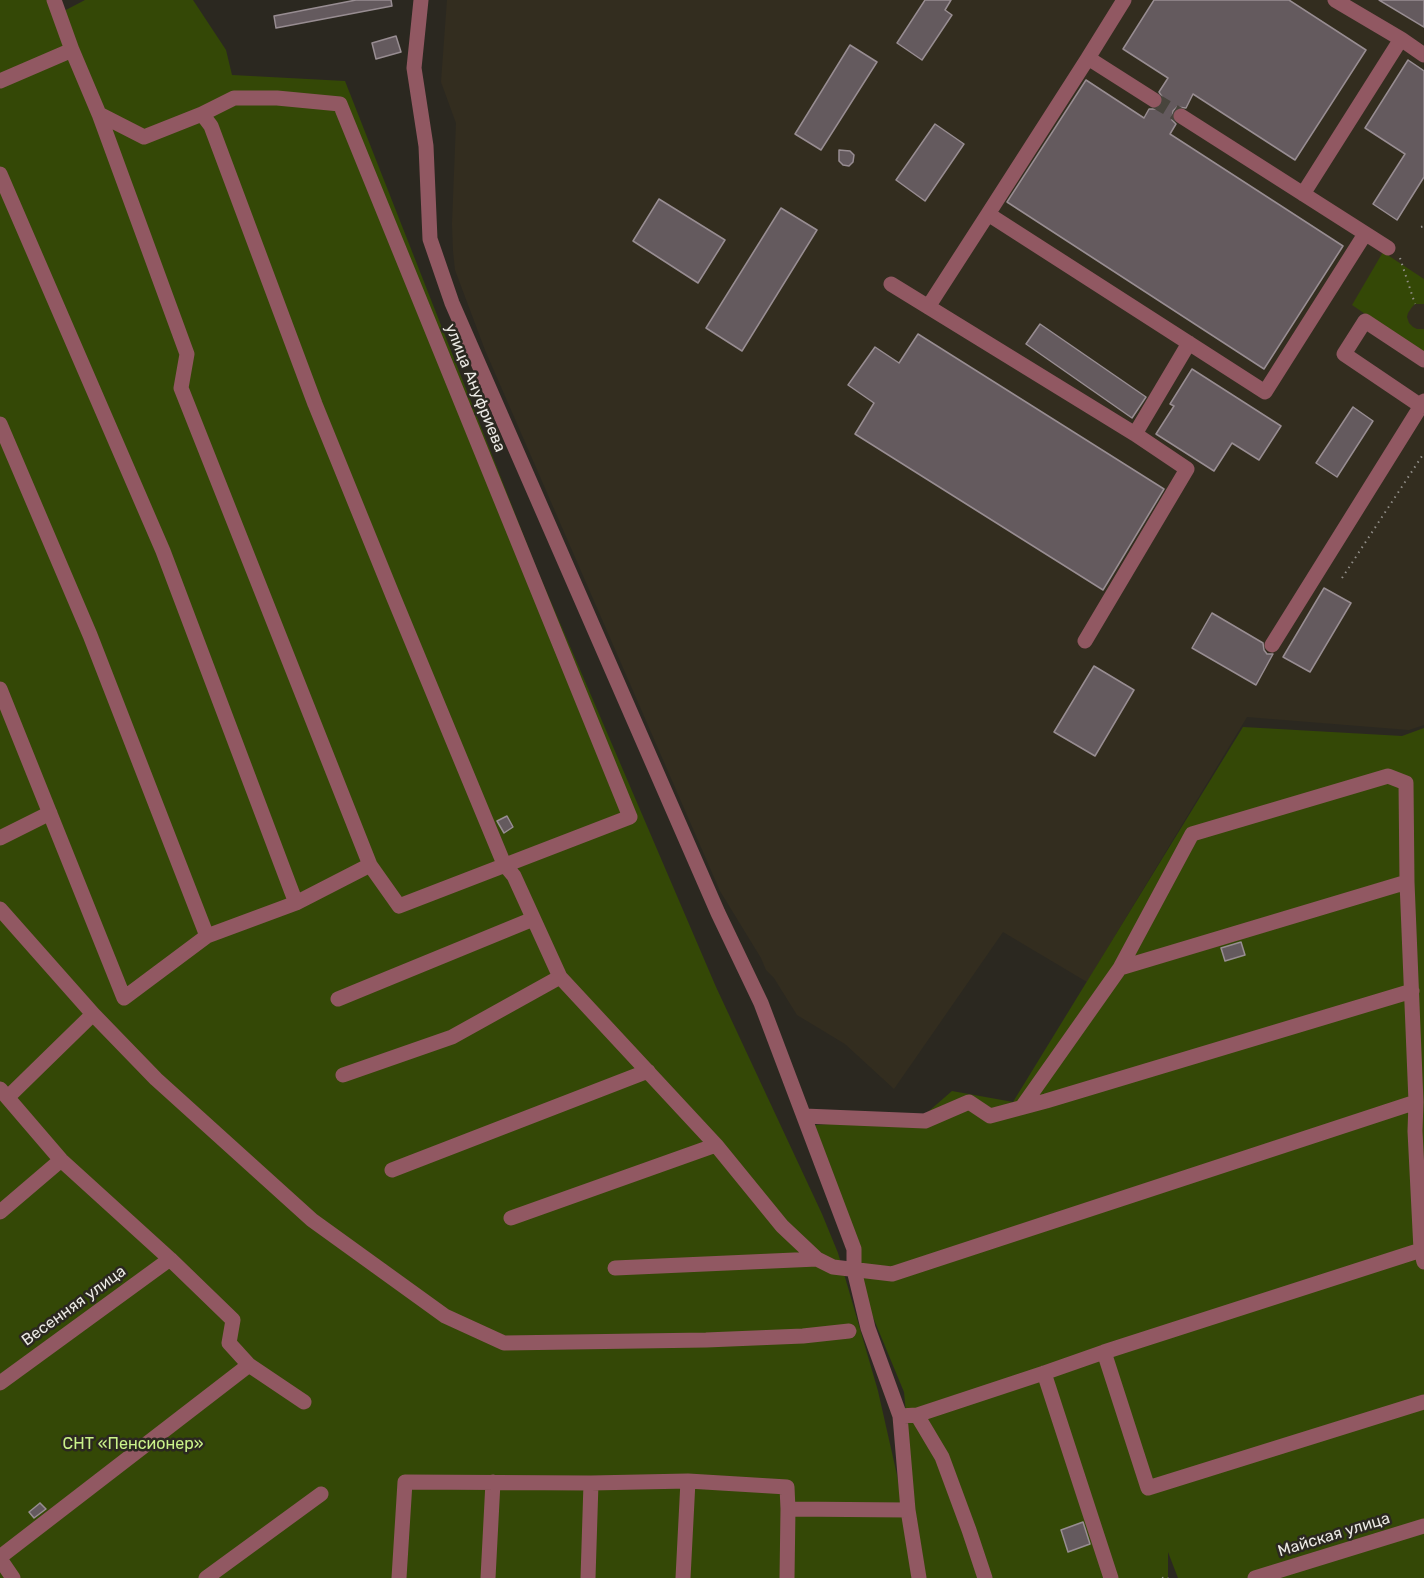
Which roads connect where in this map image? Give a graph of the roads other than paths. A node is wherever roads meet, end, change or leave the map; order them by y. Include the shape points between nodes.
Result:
1 (54, 0) edge
2 (421, 0) edge
3 (1124, 0) edge
4 (1335, 0) edge
5 (1401, 39) junction
6 (72, 50) junction
7 (1424, 54) edge
8 (1088, 58) junction
9 (0, 81) edge
10 (1155, 100) tunnel mouth
11 (99, 114) junction
12 (202, 114) junction
13 (1180, 116) tunnel mouth
14 (0, 174) edge
15 (1303, 194) junction
16 (988, 214) junction
17 (1365, 234) junction
18 (1394, 251) road end
19 (891, 284) dead end
20 (928, 307) junction
21 (1190, 343) junction
22 (1424, 360) edge
23 (1422, 403) edge
24 (0, 424) edge
25 (1135, 434) junction
26 (1085, 641) dead end
27 (1272, 645) dead end
28 (0, 689) edge
29 (50, 813) junction
30 (0, 838) edge
31 (504, 864) junction
32 (370, 865) junction
33 (1407, 882) junction
34 (296, 903) junction
35 (0, 909) edge
36 (533, 919) junction
37 (207, 936) junction
38 (1120, 968) junction
39 (560, 977) junction
40 (1419, 996) edge
41 (338, 999) dead end
42 (93, 1014) junction
43 (648, 1071) junction
44 (343, 1075) dead end
45 (4, 1093) edge
46 (1416, 1102) junction
47 (1022, 1107) junction
48 (804, 1116) junction
49 (716, 1145) junction
50 (61, 1160) junction
51 (392, 1170) dead end
52 (0, 1212) edge
53 (511, 1218) dead end
54 (1423, 1256) edge
55 (170, 1259) junction
56 (817, 1259) junction
57 (615, 1268) dead end
58 (854, 1270) junction
59 (849, 1331) dead end
60 (1104, 1352) junction
61 (249, 1365) junction
62 (1044, 1373) junction
63 (0, 1383) edge
64 (304, 1402) dead end
65 (1424, 1402) edge
66 (917, 1415) junction
67 (900, 1416) junction
68 (688, 1481) junction
69 (493, 1482) junction
70 (591, 1483) junction
71 (321, 1494) dead end
72 (788, 1509) junction
73 (908, 1510) junction
74 (1424, 1526) edge
75 (0, 1558) edge
76 (13, 1578) edge
77 (206, 1578) edge
78 (399, 1578) edge
79 (488, 1578) edge
80 (588, 1578) edge
81 (683, 1578) edge
82 (787, 1578) edge
83 (919, 1578) edge
84 (985, 1578) edge
85 (1110, 1578) edge
86 (1255, 1578) edge

1 - 6 street
2 - 48 street via 414,68 426,146 430,238 452,303 718,914 761,1003
3 - 8 street
4 - 5 street
5 - 7 street
5 - 15 street
6 - 9 street
6 - 11 street
8 - 10 street
8 - 16 street
11 - 12 street via 144,137
11 - 32 street via 188,354 180,388
12 - 31 street via 211,126 315,404
12 - 31 street, улица Ануфриева via 234,98 340,104 630,817
13 - 15 street
14 - 34 street via 163,551
15 - 17 street
16 - 20 street
16 - 21 street
17 - 18 street
17 - 21 street via 1265,392
19 - 20 street
20 - 25 street
21 - 25 street
22 - 23 street via 1365,321 1344,354
23 - 27 street
24 - 37 street via 90,635
25 - 26 street via 1187,469
28 - 29 street
29 - 30 street
29 - 37 street via 124,998
31 - 32 street via 399,906
31 - 36 street via 514,876
32 - 34 street
33 - 38 street
33 - 38 street via 1406,783 1388,776 1192,834
33 - 40 street
34 - 37 street
35 - 42 street
36 - 39 street
36 - 41 street
38 - 47 street
39 - 43 street
39 - 44 street via 452,1036
40 - 46 street
40 - 47 street
42 - 45 street
42 - 59 street via 156,1079 312,1220 445,1316 504,1342 706,1340
43 - 49 street
43 - 51 street
45 - 50 street
46 - 54 street
46 - 58 street via 892,1274
47 - 48 street via 990,1116 969,1102 925,1121
48 - 58 street via 854,1249
49 - 53 street
49 - 56 street via 782,1226
50 - 52 street
50 - 55 street
54 - 60 street
55 - 61 street via 233,1320 229,1343
55 - 63 street, Весенняя улица
56 - 57 street
56 - 58 street via 833,1267
58 - 67 street via 868,1328
60 - 62 street
60 - 65 street via 1148,1488
61 - 64 street
61 - 75 street
62 - 66 street
62 - 85 street
66 - 67 street
66 - 84 street via 942,1457
67 - 73 street
68 - 70 street
68 - 72 street via 787,1487
68 - 81 street
69 - 70 street
69 - 78 street via 405,1482
69 - 79 street
70 - 80 street
71 - 77 street
72 - 73 street
72 - 82 street
73 - 83 street
74 - 86 street, Майская улица
75 - 76 street

